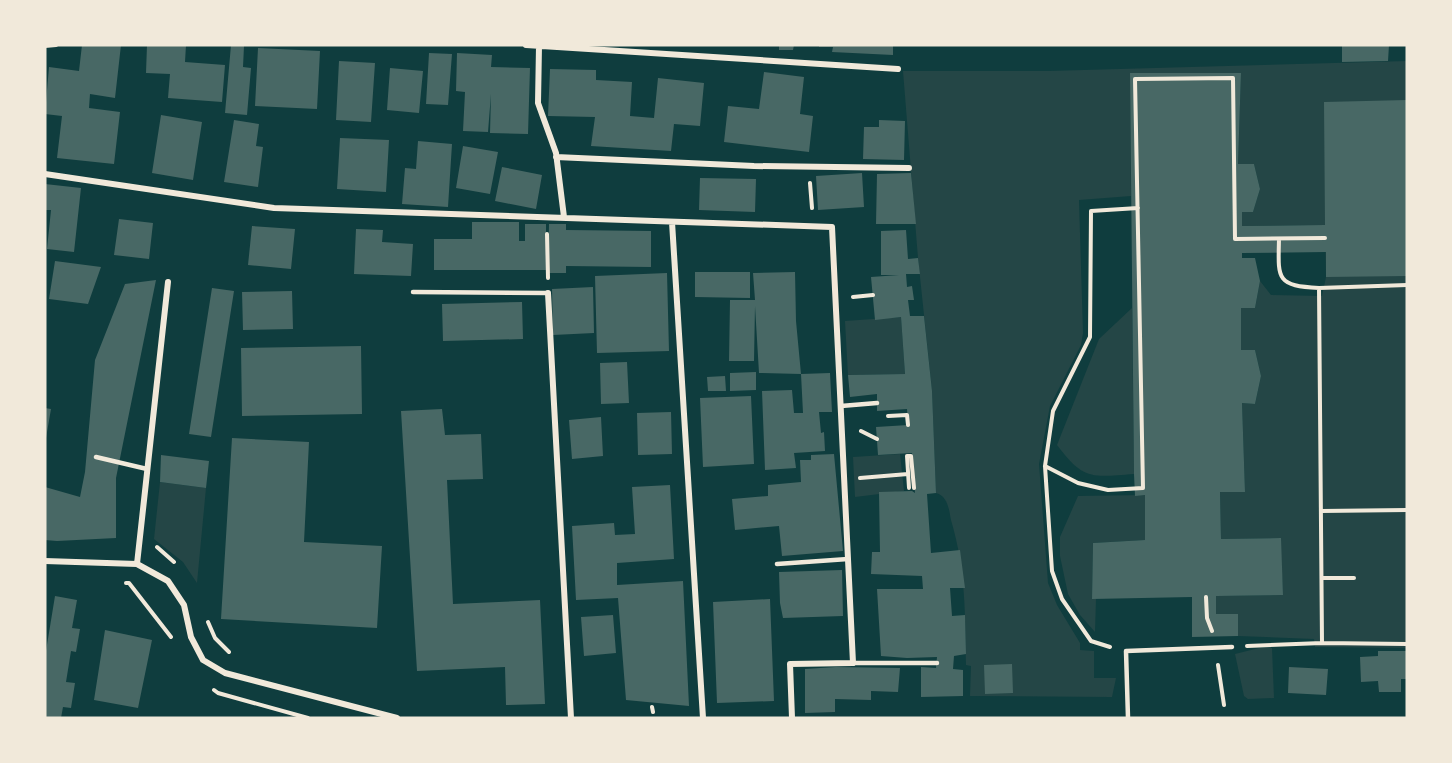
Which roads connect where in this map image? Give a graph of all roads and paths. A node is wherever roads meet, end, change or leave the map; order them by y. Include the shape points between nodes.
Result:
1 (56, 45) edge
2 (526, 45) edge
3 (45, 46) edge
4 (539, 46) edge
5 (898, 69) dead end
6 (556, 157) junction
7 (808, 167) junction
8 (909, 168) dead end
9 (45, 174) edge
10 (1138, 208) junction
11 (546, 216) junction
12 (564, 217) junction
13 (672, 222) junction
14 (813, 226) junction
15 (1325, 238) dead end
16 (1279, 239) junction
17 (548, 269) dead end
18 (168, 282) dead end
19 (1407, 285) edge
20 (1319, 288) junction
21 (413, 292) dead end
22 (548, 293) joint
23 (877, 403) dead end
24 (841, 406) junction
25 (861, 431) dead end
26 (877, 439) dead end
27 (96, 457) dead end
28 (1045, 466) junction
29 (147, 469) junction
30 (844, 480) junction
31 (911, 488) dead end
32 (1407, 510) edge
33 (1321, 511) junction
34 (848, 560) junction
35 (45, 561) edge
36 (137, 564) junction
37 (777, 564) dead end
38 (1321, 578) junction
39 (1354, 578) dead end
40 (1322, 643) junction
41 (1407, 644) edge
42 (1232, 647) joint
43 (1125, 651) junction
44 (853, 663) junction
45 (936, 663) dead end
46 (397, 718) edge
47 (571, 718) edge
48 (703, 718) edge
49 (792, 718) edge
50 (1128, 718) edge

1 - 3 path
2 - 4 street
4 - 5 street
4 - 6 street via 538,103
6 - 7 street
6 - 12 street
7 - 8 street
7 - 14 path
9 - 11 street via 274,208
10 - 16 path via 1135,79 1233,78 1235,240
10 - 28 path via 1091,211 1090,337 1053,411
10 - 28 path via 1143,488 1108,490 1078,483
11 - 12 street
11 - 17 path
12 - 13 street
13 - 14 street
13 - 48 street
14 - 24 street via 832,227
15 - 16 path
16 - 20 path via 1278,270 1284,281 1296,287
18 - 29 street
19 - 20 path
20 - 33 path
21 - 22 lane
22 - 47 street
23 - 24 lane
24 - 30 street
25 - 26 path
27 - 29 lane
28 - 43 path via 1052,571 1062,599 1091,641
29 - 36 street
30 - 31 path via 911,472
30 - 34 street
32 - 33 path
33 - 38 path
34 - 37 lane
34 - 44 street
35 - 36 street
36 - 46 street via 168,581 184,605 191,637 203,660 225,673
38 - 39 path
38 - 40 path
40 - 41 path
40 - 42 path
42 - 43 lane
43 - 50 lane
44 - 45 lane
44 - 49 street via 790,664

